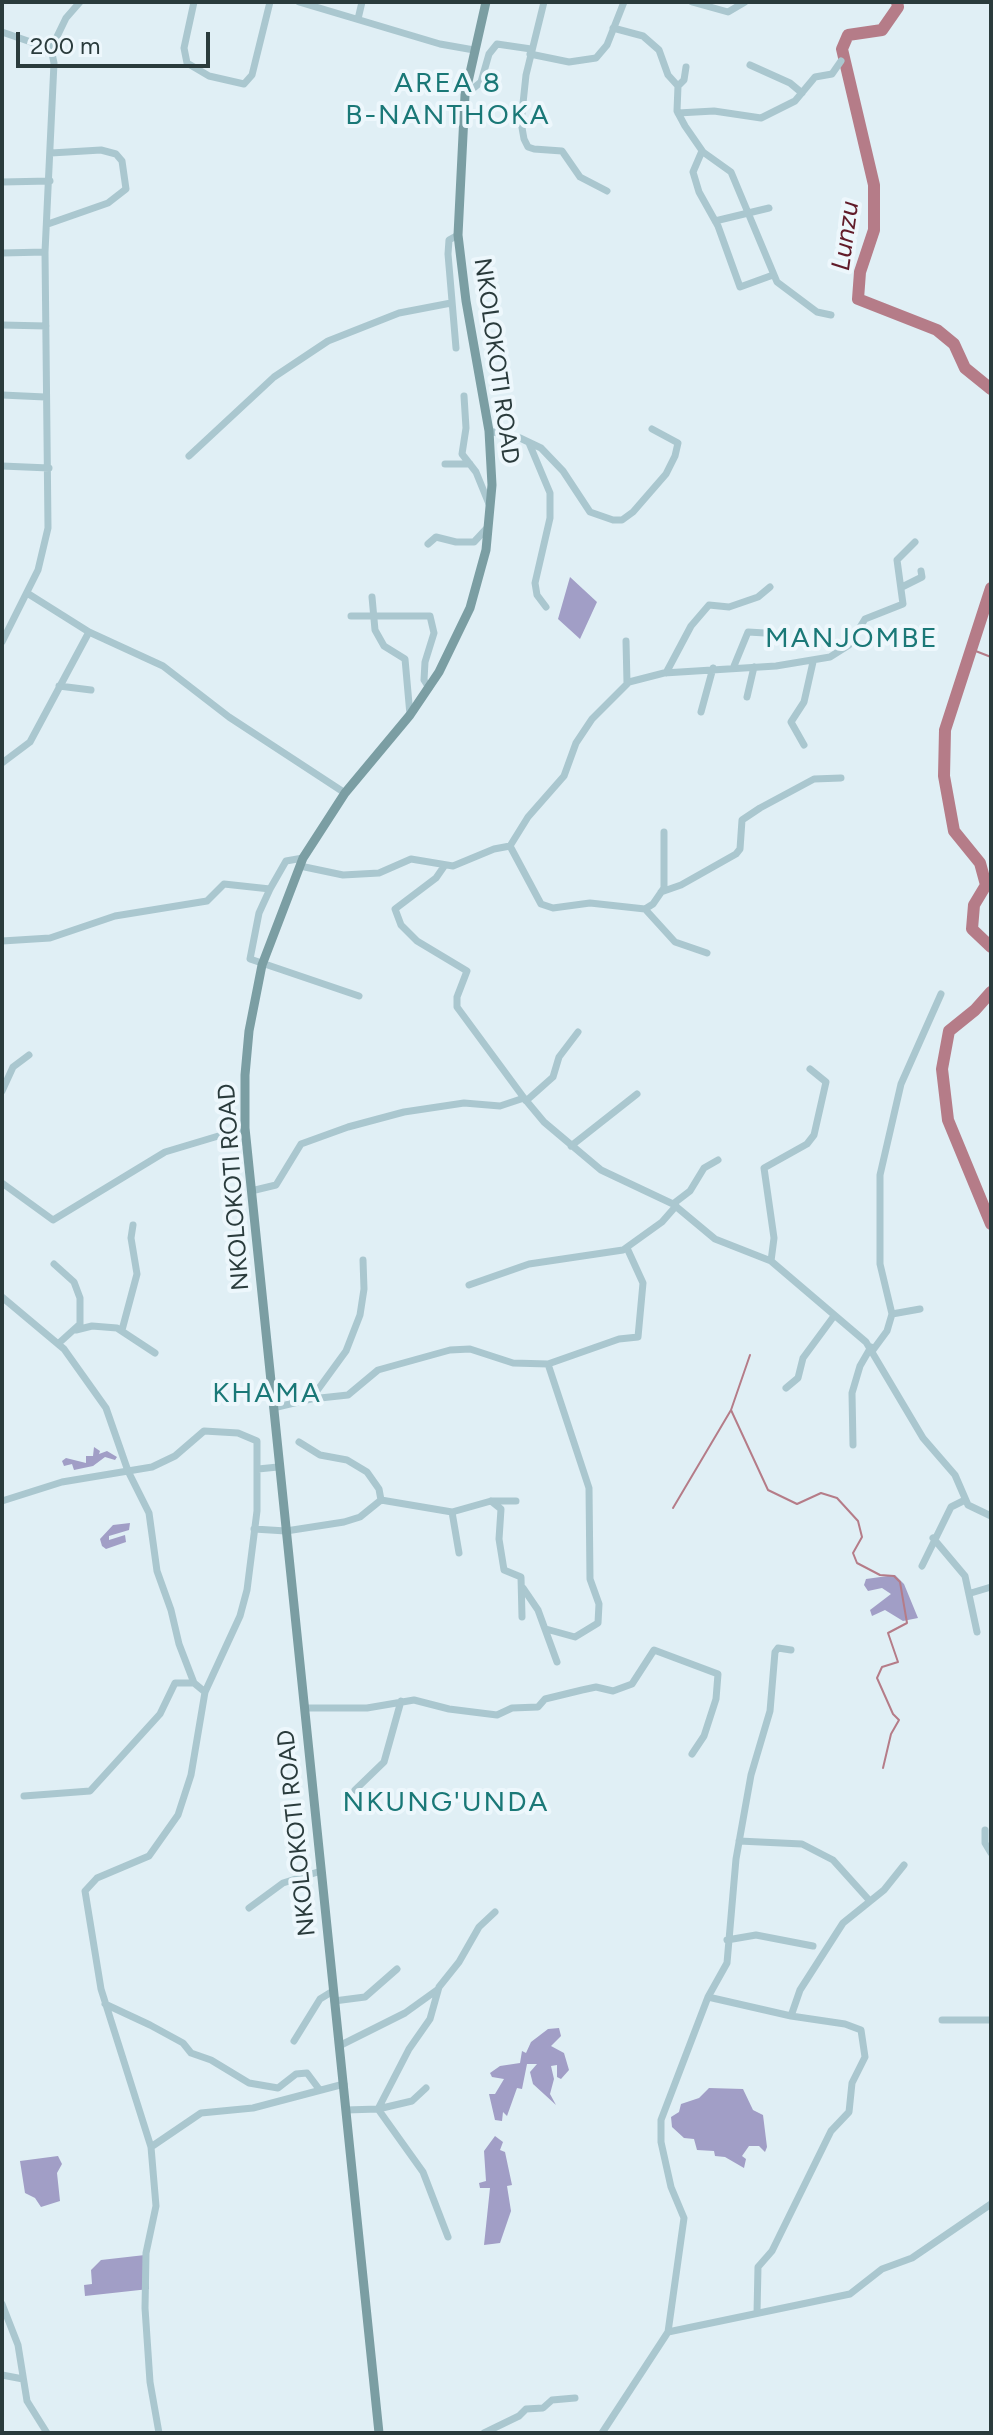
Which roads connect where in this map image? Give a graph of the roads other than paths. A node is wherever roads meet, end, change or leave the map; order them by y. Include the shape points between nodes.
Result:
1 (80, 2) edge
2 (194, 2) edge
3 (270, 2) edge
4 (303, 2) edge
5 (362, 2) edge
6 (486, 2) edge
7 (544, 2) edge
8 (613, 2) edge
9 (692, 2) edge
10 (745, 2) edge
11 (622, 4) edge
12 (358, 19) junction
13 (613, 28) junction
14 (2, 32) edge
15 (51, 49) junction
16 (474, 50) junction
17 (531, 52) junction
18 (841, 61) dead end
19 (750, 65) dead end
20 (686, 67) dead end
21 (678, 86) junction
22 (802, 93) junction
23 (465, 95) junction
24 (678, 113) junction
25 (702, 151) junction
26 (51, 153) junction
27 (50, 181) junction
28 (2, 182) edge
29 (607, 191) dead end
30 (769, 208) dead end
31 (749, 211) junction
32 (715, 221) junction
33 (48, 224) junction
34 (458, 235) junction
35 (45, 252) junction
36 (2, 253) edge
37 (773, 275) junction
38 (451, 303) junction
39 (831, 315) dead end
40 (2, 325) edge
41 (46, 326) junction
42 (456, 348) dead end
43 (2, 395) edge
44 (464, 396) dead end
45 (45, 397) junction
46 (652, 429) dead end
47 (489, 431) junction
48 (529, 443) junction
49 (189, 456) dead end
50 (445, 464) dead end
51 (470, 464) junction
52 (2, 466) edge
53 (49, 468) junction
54 (491, 510) junction
55 (489, 526) junction
56 (915, 542) dead end
57 (428, 544) dead end
58 (921, 571) dead end
59 (770, 587) dead end
60 (902, 587) junction
61 (27, 593) junction
62 (372, 597) dead end
63 (546, 607) dead end
64 (351, 616) dead end
65 (373, 616) junction
66 (2, 617) edge
67 (12, 624) junction
68 (89, 632) junction
69 (765, 633) dead end
70 (626, 641) dead end
71 (2, 642) edge
72 (813, 662) junction
73 (734, 666) junction
74 (754, 667) junction
75 (713, 668) junction
76 (666, 673) junction
77 (627, 683) junction
78 (59, 686) junction
79 (429, 688) junction
80 (91, 690) dead end
81 (747, 697) dead end
82 (701, 712) dead end
83 (410, 715) junction
84 (804, 745) dead end
85 (2, 763) edge
86 (841, 778) dead end
87 (345, 793) junction
88 (664, 832) dead end
89 (510, 846) junction
90 (301, 862) junction
91 (445, 865) junction
92 (270, 889) junction
93 (661, 892) junction
94 (645, 909) junction
95 (2, 941) edge
96 (707, 953) dead end
97 (262, 965) junction
98 (941, 994) dead end
99 (359, 996) dead end
100 (578, 1032) dead end
101 (29, 1055) dead end
102 (810, 1069) dead end
103 (2, 1091) edge
104 (637, 1094) dead end
105 (525, 1100) junction
106 (245, 1128) junction
107 (571, 1146) junction
108 (718, 1160) dead end
109 (2, 1183) edge
110 (251, 1191) junction
111 (674, 1205) junction
112 (133, 1225) dead end
113 (627, 1248) junction
114 (363, 1260) dead end
115 (771, 1261) junction
116 (54, 1264) dead end
117 (469, 1285) dead end
118 (2, 1297) edge
119 (920, 1309) dead end
120 (892, 1314) junction
121 (834, 1316) junction
122 (76, 1330) junction
123 (122, 1330) junction
124 (59, 1343) junction
125 (872, 1349) junction
126 (155, 1353) dead end
127 (548, 1364) junction
128 (786, 1388) dead end
129 (311, 1399) junction
130 (273, 1408) junction
131 (299, 1442) dead end
132 (853, 1445) dead end
133 (278, 1467) junction
134 (258, 1469) junction
135 (128, 1471) junction
136 (381, 1500) junction
137 (965, 1500) junction
138 (2, 1501) edge
139 (491, 1501) junction
140 (516, 1501) dead end
141 (991, 1516) edge
142 (456, 1518) junction
143 (254, 1529) junction
144 (286, 1531) junction
145 (933, 1538) junction
146 (459, 1553) dead end
147 (922, 1566) dead end
148 (991, 1587) edge
149 (523, 1588) junction
150 (971, 1593) junction
151 (522, 1617) dead end
152 (546, 1629) junction
153 (977, 1632) dead end
154 (791, 1650) dead end
155 (557, 1662) dead end
156 (194, 1683) junction
157 (205, 1692) junction
158 (401, 1701) junction
159 (305, 1708) junction
160 (692, 1754) dead end
161 (355, 1790) dead end
162 (24, 1796) dead end
163 (985, 1830) dead end
164 (739, 1841) junction
165 (991, 1853) edge
166 (904, 1865) dead end
167 (321, 1871) junction
168 (869, 1900) junction
169 (249, 1908) dead end
170 (495, 1912) dead end
171 (727, 1940) junction
172 (813, 1946) dead end
173 (397, 1969) dead end
174 (439, 1987) junction
175 (334, 1996) junction
176 (708, 1997) junction
177 (105, 2004) junction
178 (791, 2016) junction
179 (942, 2020) dead end
180 (991, 2020) edge
181 (294, 2041) dead end
182 (339, 2046) junction
183 (344, 2084) junction
184 (426, 2088) dead end
185 (319, 2089) junction
186 (378, 2109) junction
187 (346, 2110) junction
188 (151, 2147) junction
189 (991, 2204) edge
190 (448, 2237) dead end
191 (2, 2304) edge
192 (757, 2313) junction
193 (668, 2332) junction
194 (2, 2375) edge
195 (23, 2379) junction
196 (575, 2398) dead end
197 (47, 2433) edge
198 (159, 2433) edge
199 (379, 2433) edge
200 (484, 2433) edge
201 (602, 2433) edge

1 - 15 street
2 - 3 street via 183,56 192,69 234,84 250,82
4 - 12 street
5 - 12 street
6 - 16 main road, NKOLOKOTI ROAD
7 - 17 street
8 - 11 street
9 - 10 street via 728,12
11 - 13 street
12 - 16 street
13 - 17 street via 602,53 589,61 569,62
13 - 21 street via 648,39
14 - 15 street
15 - 26 street
16 - 23 main road, NKOLOKOTI ROAD
17 - 23 street via 497,44 481,82
17 - 29 street via 521,122 528,147 562,151 580,177
18 - 22 street via 832,74 815,77
19 - 22 street
20 - 21 street
21 - 24 street
22 - 24 street via 761,118 714,111
23 - 34 main road, NKOLOKOTI ROAD
24 - 25 street
25 - 31 street via 727,166
25 - 32 street via 693,172
26 - 27 street
26 - 33 street via 116,154 126,189 108,203
27 - 28 street
27 - 33 street
30 - 31 street
31 - 32 street
31 - 37 street
32 - 37 street via 740,287
33 - 35 street
34 - 38 street via 449,240
34 - 47 main road, NKOLOKOTI ROAD
35 - 36 street
35 - 41 street
37 - 39 street via 817,312
38 - 42 street
38 - 49 street via 399,313 328,341 274,377
40 - 41 street
41 - 45 street
43 - 45 street
44 - 51 street via 462,454
45 - 53 street
46 - 48 street via 679,448 666,474 622,520 590,512 551,457
47 - 48 street
47 - 54 main road, NKOLOKOTI ROAD
48 - 63 street via 550,493 550,518 535,583
50 - 51 street
51 - 54 street
52 - 53 street
53 - 61 street via 45,549
54 - 55 main road, NKOLOKOTI ROAD
55 - 57 street via 474,542 436,537
55 - 79 main road, NKOLOKOTI ROAD via 470,608
56 - 60 street via 897,560
58 - 60 street via 922,577
59 - 76 street via 729,607 709,605
60 - 72 street via 903,604 865,619 849,645
61 - 67 street
61 - 68 street
62 - 65 street
64 - 65 street
65 - 79 street via 430,616 434,633 424,680
65 - 83 street via 384,646 405,659
66 - 67 street
67 - 71 street
68 - 78 street
68 - 87 street via 163,666 229,717
69 - 73 street via 748,632
70 - 77 street
72 - 74 street
72 - 84 street via 804,702 791,722
73 - 74 street
73 - 75 street
74 - 81 street
75 - 76 street
75 - 82 street
76 - 77 street
77 - 89 street via 592,719 564,776
78 - 80 street
78 - 85 street via 30,742
79 - 83 main road, NKOLOKOTI ROAD
83 - 87 main road, NKOLOKOTI ROAD
86 - 93 street via 814,779 760,808 740,824 736,854
87 - 90 main road, NKOLOKOTI ROAD
88 - 93 street
89 - 91 street
89 - 94 street via 541,904
90 - 91 street via 343,875 379,873 411,859
90 - 92 street via 286,861
90 - 97 main road, NKOLOKOTI ROAD
91 - 105 street via 395,909 401,925 417,941 467,971 457,1007
92 - 95 street via 224,884 207,901 115,916 50,938
92 - 97 street via 249,957
93 - 94 street
94 - 96 street via 675,942
97 - 99 street
97 - 106 main road, NKOLOKOTI ROAD via 249,1031
98 - 120 street via 901,1084 880,1175 880,1264
100 - 105 street via 559,1057 553,1077
101 - 103 street via 13,1067
102 - 115 street via 826,1082 814,1135 764,1168 774,1238
104 - 107 street
105 - 107 street
105 - 110 street via 404,1112 348,1127 301,1144 276,1185
106 - 109 street via 165,1152 53,1220
106 - 110 main road, NKOLOKOTI ROAD
107 - 111 street via 601,1170
108 - 111 street via 704,1168
110 - 130 main road, NKOLOKOTI ROAD
111 - 113 street via 662,1222
111 - 115 street via 715,1239
112 - 123 street via 137,1274
113 - 117 street via 529,1264
113 - 127 street via 643,1283 640,1336
114 - 129 street via 357,1331
115 - 121 street
116 - 122 street via 78,1289
118 - 124 street
119 - 120 street
120 - 125 street via 887,1331
121 - 125 street
121 - 128 street via 803,1358 798,1378
122 - 123 street
122 - 124 street
123 - 126 street
124 - 135 street via 106,1408
125 - 132 street via 852,1393
125 - 137 street via 923,1438 955,1475
127 - 129 street via 450,1350 378,1370 348,1395
127 - 152 street via 589,1488 590,1579 599,1604 598,1623 575,1637
129 - 130 street
130 - 133 main road, NKOLOKOTI ROAD
131 - 136 street via 367,1472
133 - 134 street
133 - 144 main road, NKOLOKOTI ROAD
134 - 135 street via 254,1437 212,1430 198,1434 175,1456
134 - 143 street
135 - 138 street via 62,1482
135 - 156 street via 149,1513 157,1571
136 - 142 street
136 - 144 street via 353,1520
137 - 141 street
137 - 145 street via 951,1507
139 - 140 street
139 - 142 street
139 - 149 street via 501,1509 504,1570 521,1577
142 - 146 street
143 - 144 street
143 - 157 street via 240,1616
144 - 159 main road, NKOLOKOTI ROAD
145 - 147 street
145 - 150 street via 965,1576
148 - 150 street
149 - 151 street
149 - 152 street
150 - 153 street
152 - 155 street
154 - 164 street via 775,1652 770,1711
156 - 157 street
156 - 162 street via 175,1683 160,1714 90,1791
157 - 177 street via 191,1775 168,1834 149,1856 97,1878 85,1891
158 - 159 street via 367,1708
158 - 160 street via 422,1700 497,1715 512,1708 529,1709 545,1699 632,1684 654,1650 720,1679 704,1736
158 - 161 street via 384,1762
159 - 167 main road, NKOLOKOTI ROAD
163 - 165 street
164 - 168 street via 802,1844 833,1860
164 - 171 street
166 - 168 street
167 - 169 street via 283,1883
167 - 175 main road, NKOLOKOTI ROAD
168 - 178 street via 837,1932 800,1990
170 - 174 street
171 - 172 street via 756,1935
171 - 176 street via 727,1963
173 - 175 street via 365,1997
174 - 182 street via 427,2000
174 - 186 street via 430,2019
175 - 181 street via 320,1999
175 - 182 main road, NKOLOKOTI ROAD
176 - 178 street
176 - 193 street via 661,2120 671,2187 684,2218
177 - 185 street via 249,2083 278,2088 296,2074 307,2073
177 - 188 street
178 - 192 street via 861,2030 865,2057 852,2083 849,2112 831,2131 772,2251 758,2267
179 - 180 street
182 - 183 main road, NKOLOKOTI ROAD
183 - 185 street
183 - 187 main road, NKOLOKOTI ROAD
184 - 186 street via 412,2101
185 - 188 street via 253,2108 201,2113
186 - 187 street
186 - 190 street via 423,2172
187 - 199 main road, NKOLOKOTI ROAD
188 - 198 street via 155,2213 146,2253 145,2308
189 - 192 street via 850,2294
191 - 195 street via 18,2345
192 - 193 street
193 - 201 street
194 - 195 street
195 - 197 street via 28,2405
196 - 200 street via 526,2409

